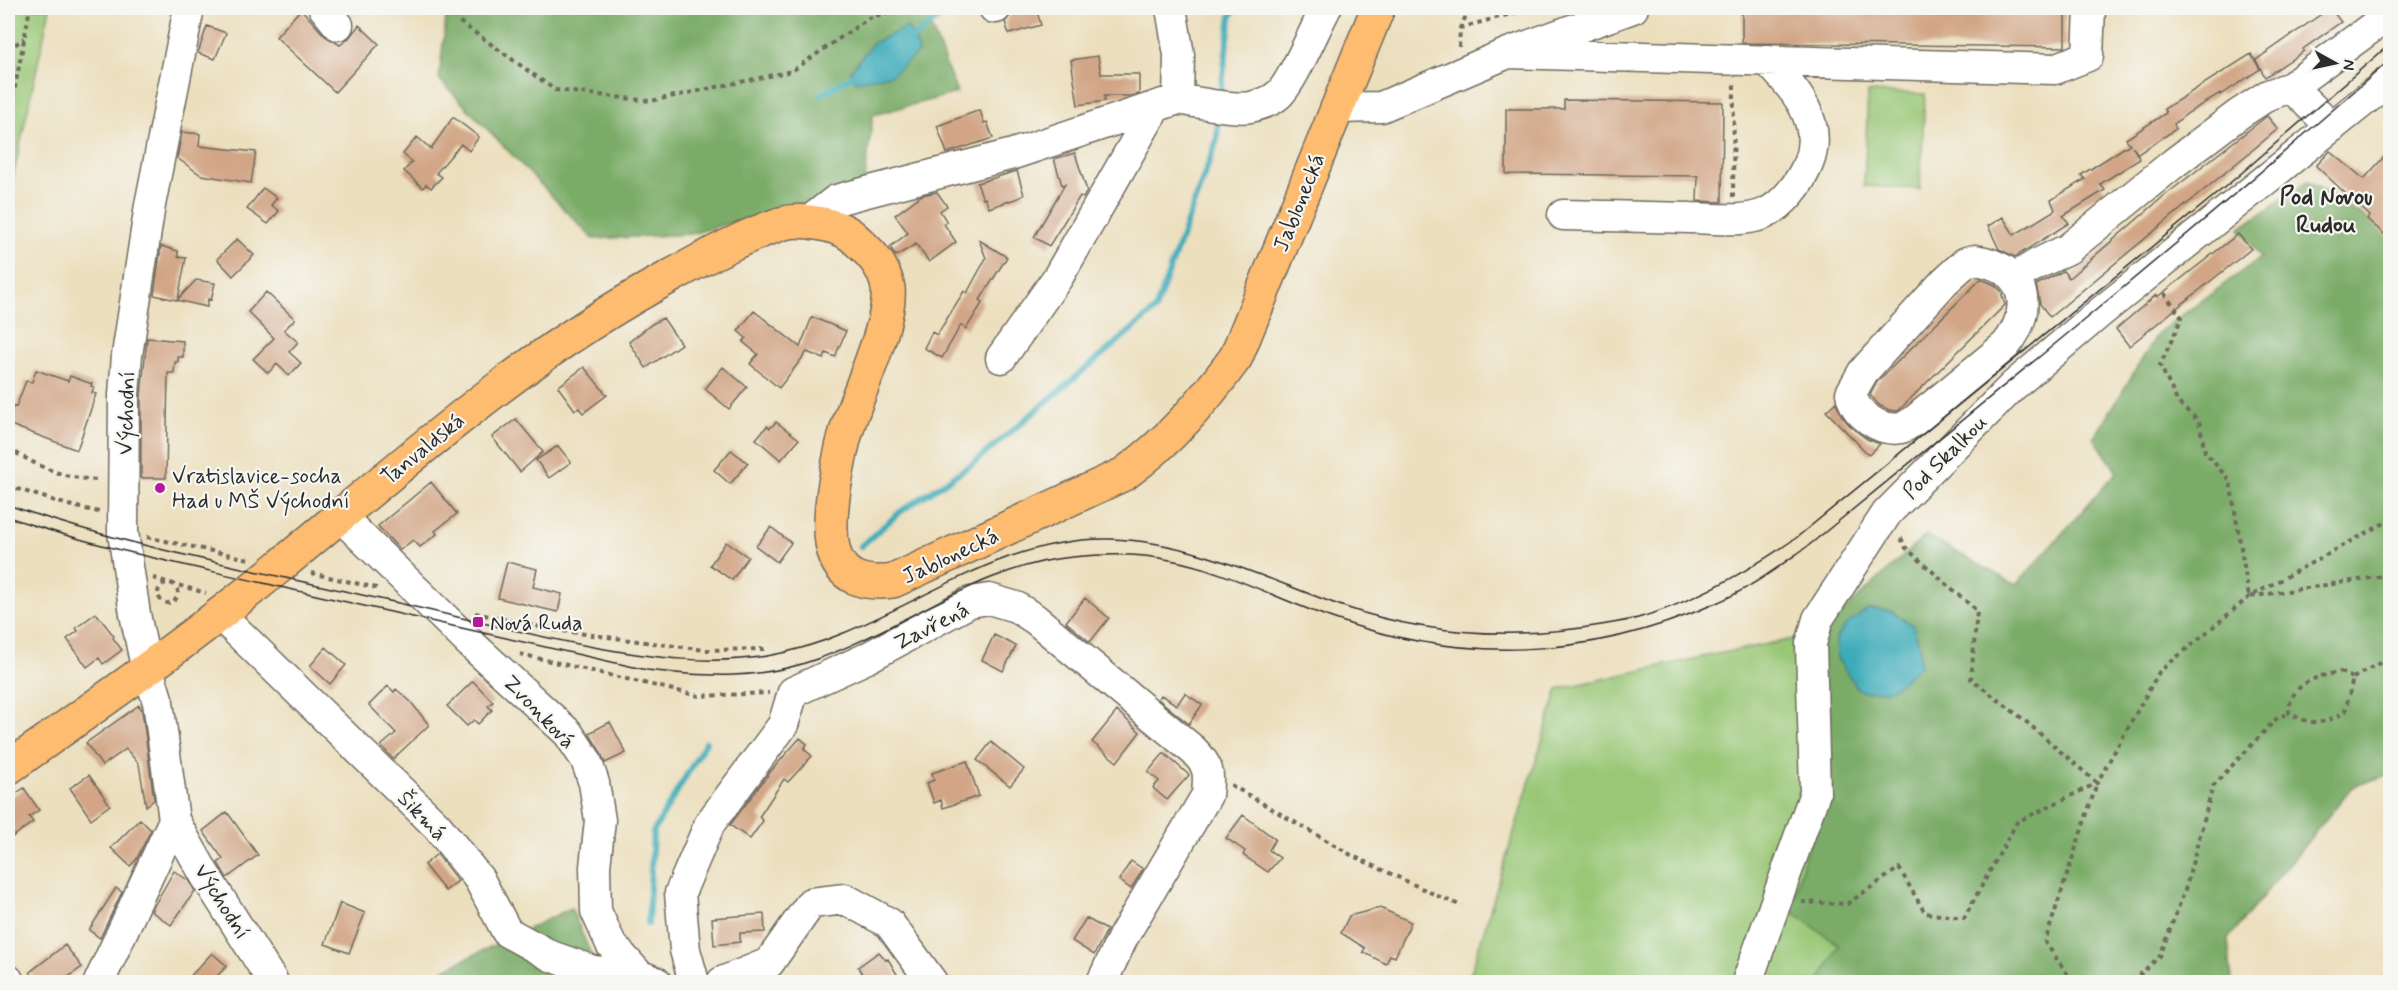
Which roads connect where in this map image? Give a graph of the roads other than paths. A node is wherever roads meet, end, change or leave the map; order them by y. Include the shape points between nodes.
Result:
1 (189, 8) edge
2 (1171, 8) edge
3 (1326, 8) edge
4 (1378, 8) edge
5 (1633, 8) edge
6 (2091, 8) edge
7 (2391, 14) edge
8 (1508, 53) junction
9 (1767, 60) junction
10 (2391, 80) edge
11 (2291, 87) junction
12 (1167, 102) junction
13 (1336, 108) junction
14 (2332, 127) junction
15 (1563, 215) dead end
16 (808, 222) junction
17 (2014, 278) junction
18 (1001, 358) dead end
19 (339, 515) junction
20 (216, 604) junction
21 (148, 669) junction
22 (8, 768) edge
23 (174, 820) junction
24 (648, 979) edge
25 (99, 982) edge
26 (273, 982) edge
27 (694, 982) edge
28 (722, 982) edge
29 (932, 982) edge
30 (1102, 982) edge
31 (1747, 982) edge

1 - 21 street, Východní via 150,205 124,395 123,525 135,614
2 - 12 street via 1179,55
3 - 12 street via 1289,81 1277,96 1250,107
4 - 13 main road, Jablonecká
5 - 8 street
6 - 9 street via 2088,56 2055,69
7 - 11 street
8 - 9 street
8 - 13 street via 1381,107
9 - 15 street via 1803,104 1813,132 1812,149 1802,177 1776,206 1763,214 1732,219
10 - 14 street, Pod Skalkou
11 - 14 street
11 - 17 street via 2268,95 2239,114 2077,243
12 - 16 street via 1013,154 836,200
12 - 18 street via 1058,277
13 - 16 main road, Jablonecká via 1236,357 1177,431 1124,474 893,581 872,583 846,573 831,545 830,528 847,428 885,318 888,291 882,268 846,231
14 - 31 street, Pod Skalkou via 2013,386 1887,513 1818,619 1811,644 1815,794
16 - 19 main road, Tanvaldská via 783,224 714,253 582,327 489,395
17 - 17 street via 2022,293 2023,314 2016,331 2006,345 1914,421 1901,428 1874,423 1852,403 1851,393 1863,372 1966,262 1989,262
19 - 20 main road, Tanvaldská via 280,566
19 - 24 street, Zvonková via 568,733 586,760 600,820 596,911 611,944
20 - 21 main road, Tanvaldská
20 - 24 street, Šikmá via 437,826 479,879 507,932 551,957 593,971
21 - 22 main road, Tanvaldská
21 - 23 street, Východní via 158,702
23 - 25 street
23 - 26 street, Východní
27 - 30 street, Zavřená via 685,950 680,893 710,823 783,724 794,692 969,603 989,599 1016,607 1035,619 1193,750 1206,763 1209,773 1207,795
28 - 29 street via 770,963 811,903 845,899 889,923

